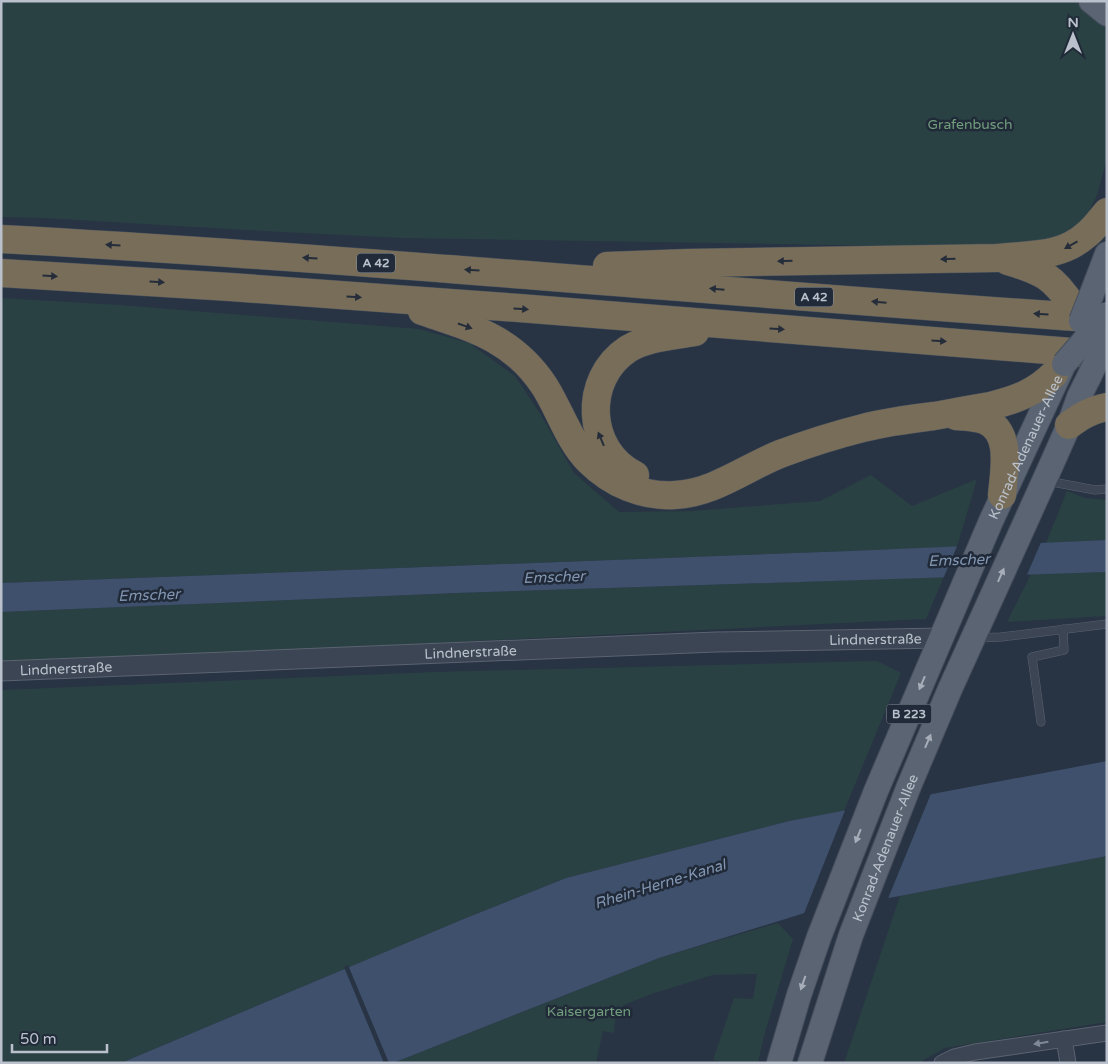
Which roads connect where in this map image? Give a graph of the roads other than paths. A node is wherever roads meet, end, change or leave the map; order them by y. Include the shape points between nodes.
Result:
1 (1091, 1) edge
2 (1107, 14) edge
3 (1107, 212) edge
4 (1, 239) edge
5 (1107, 254) edge
6 (996, 258) junction
7 (1, 273) edge
8 (521, 274) junction
9 (385, 299) junction
10 (1107, 314) edge
11 (728, 325) junction
12 (1107, 330) edge
13 (1107, 338) edge
14 (1075, 350) edge
15 (1107, 407) edge
16 (932, 416) junction
17 (1068, 425) junction
18 (1044, 481) junction
19 (1107, 489) edge
20 (1002, 495) junction
21 (1107, 624) edge
22 (945, 628) junction
23 (977, 628) junction
24 (1063, 629) junction
25 (1, 671) edge
26 (1041, 722) dead end
27 (1107, 1033) edge
28 (1064, 1039) junction
29 (779, 1063) edge
30 (810, 1063) edge
31 (942, 1063) edge
32 (1068, 1063) edge

1 - 2 main road
3 -> 6 highway via 1086,236 1057,252
8 -> 4 highway, A 42
5 - 14 main road, Konrad-Adenauer-Allee / B 223
6 -> 8 highway via 687,262
6 - 14 highway via 1028,267 1056,284
7 -> 9 highway
14 -> 8 highway, A 42 via 978,310
9 -> 11 highway
9 -> 16 highway via 477,330 508,348 534,372 589,461 613,480 642,492 674,495 705,490 779,455 836,436 864,427
10 - 14 main road, bridge
11 -> 14 highway
14 -> 11 highway via 1009,387 855,414 782,440 714,473 692,480 652,482 622,467 601,440 595,418 596,396 611,365 638,344
12 - 14 main road
13 - 14 main road, Konrad-Adenauer-Allee / B 223, bridge
14 - 16 highway via 1041,387 1020,398
14 - 17 main road, Konrad-Adenauer-Allee / B 223
14 - 20 main road, Konrad-Adenauer-Allee / B 223
15 - 17 highway via 1082,415
16 - 20 highway via 978,418 993,425 1003,441
17 - 18 main road, Konrad-Adenauer-Allee / B 223
18 - 19 lane via 1095,490
23 -> 18 main road, Konrad-Adenauer-Allee / B 223
20 - 22 main road, Konrad-Adenauer-Allee / B 223
21 - 24 lane
22 - 23 main road
22 - 25 street, Lindnerstraße via 716,642
22 -> 29 main road, Konrad-Adenauer-Allee / B 223 via 818,937
23 - 24 lane via 1001,637
30 -> 23 main road, Konrad-Adenauer-Allee / B 223 via 851,935 909,786
24 - 26 lane via 1064,650 1032,657
27 - 28 street
28 -> 31 street via 975,1052
28 - 32 street

